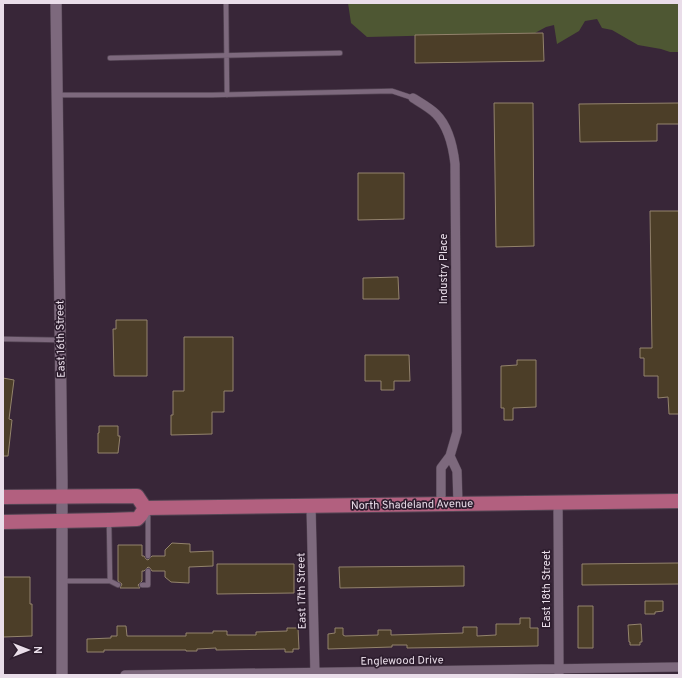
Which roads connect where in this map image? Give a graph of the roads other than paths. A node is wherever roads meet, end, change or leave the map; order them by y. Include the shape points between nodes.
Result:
1 (56, 3) edge
2 (226, 3) edge
3 (340, 53) dead end
4 (226, 55) junction
5 (110, 58) dead end
6 (57, 95) junction
7 (227, 95) junction
8 (413, 98) joint
9 (3, 339) edge
10 (60, 340) junction
11 (450, 456) junction
12 (3, 497) edge
13 (62, 497) junction
14 (679, 501) edge
15 (558, 503) junction
16 (441, 504) junction
17 (458, 504) junction
18 (311, 506) junction
19 (146, 508) junction
20 (109, 520) junction
21 (62, 521) junction
22 (3, 522) edge
23 (148, 556) dead end
24 (148, 571) dead end
25 (62, 581) junction
26 (110, 581) junction
27 (118, 585) dead end
28 (142, 585) dead end
29 (679, 667) edge
30 (559, 672) edge
31 (315, 674) edge
32 (62, 675) edge
33 (125, 675) edge

1 - 6 street, East 16th Street
2 - 4 lane
3 - 4 lane
4 - 5 lane
4 - 7 lane
6 - 7 lane
6 - 10 street, East 16th Street
7 - 8 lane via 392,92
8 - 11 street, Industry Place via 436,114 445,126 455,164 457,432
9 - 10 lane
10 - 13 street, East 16th Street
11 - 16 street, Industry Place via 441,468
11 - 17 street via 457,471
12 - 13 main road
13 - 19 main road via 137,496
13 - 21 street, East 16th Street
14 - 15 main road, North Shadeland Avenue
15 - 17 main road, North Shadeland Avenue
15 - 30 street, East 18th Street
16 - 17 main road, North Shadeland Avenue
16 - 18 main road, North Shadeland Avenue
18 - 19 main road, North Shadeland Avenue
18 - 31 street, East 17th Street
19 - 20 main road via 137,519
19 - 23 lane
20 - 21 main road
20 - 26 lane
21 - 22 main road
21 - 25 street, East 16th Street
24 - 28 lane via 148,585
25 - 26 lane
25 - 32 street, East 16th Street
26 - 27 lane
29 - 30 street, Englewood Drive
30 - 31 street, Englewood Drive
31 - 33 street, Englewood Drive

